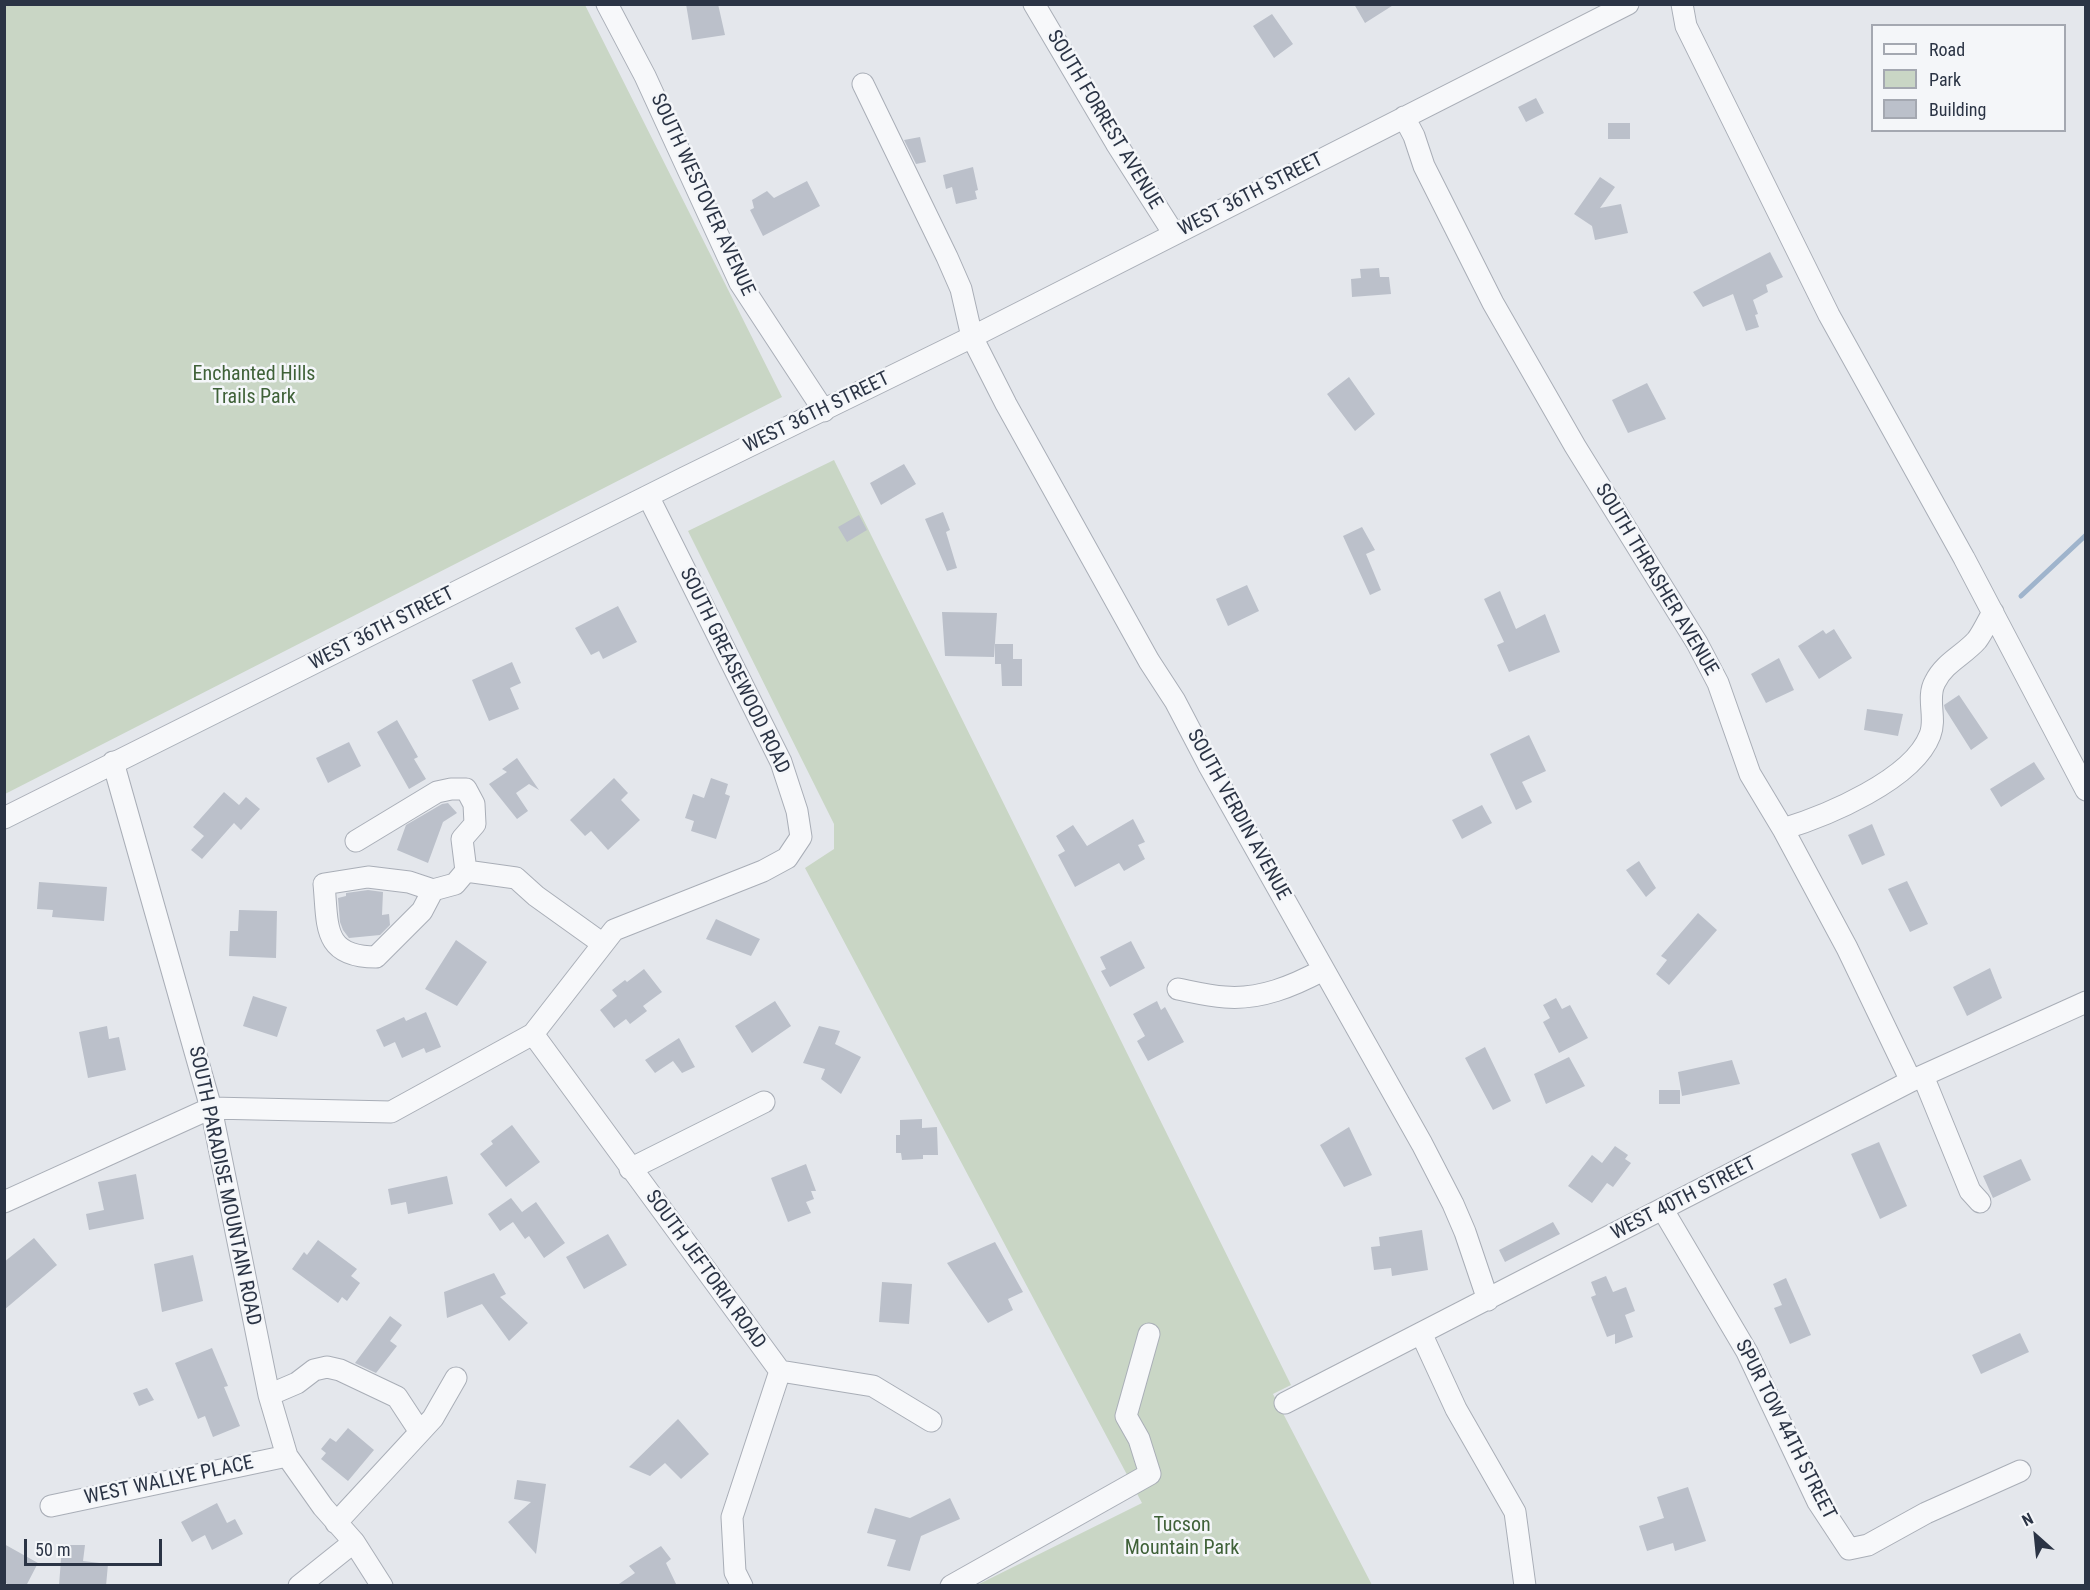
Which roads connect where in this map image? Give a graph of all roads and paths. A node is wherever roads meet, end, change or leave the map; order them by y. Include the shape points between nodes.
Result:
1 (607, 4) edge
2 (1034, 4) edge
3 (1628, 4) edge
4 (1682, 4) edge
5 (863, 84) dead end
6 (1404, 117) junction
7 (1174, 234) junction
8 (972, 337) junction
9 (824, 411) junction
10 (648, 496) junction
11 (1993, 612) junction
12 (113, 762) junction
13 (2085, 790) edge
14 (4, 818) edge
15 (1783, 829) junction
16 (356, 841) dead end
17 (465, 871) junction
18 (433, 890) junction
19 (603, 944) junction
20 (1323, 970) junction
21 (1178, 989) dead end
22 (2085, 1002) edge
23 (533, 1034) junction
24 (1917, 1079) junction
25 (764, 1102) dead end
26 (211, 1108) junction
27 (630, 1169) junction
28 (4, 1202) edge
29 (1980, 1202) dead end
30 (1663, 1210) junction
31 (1488, 1300) junction
32 (1421, 1332) junction
33 (1149, 1334) dead end
34 (780, 1371) junction
35 (456, 1378) dead end
36 (269, 1395) junction
37 (1285, 1403) dead end
38 (931, 1421) dead end
39 (420, 1432) junction
40 (287, 1456) junction
41 (2020, 1471) dead end
42 (51, 1506) dead end
43 (336, 1523) junction
44 (354, 1542) junction
45 (299, 1586) edge
46 (382, 1586) edge
47 (742, 1586) edge
48 (951, 1586) edge
49 (1525, 1586) edge

1 - 9 street, SOUTH WESTOVER AVENUE via 645,76 740,283
2 - 7 street, SOUTH FORREST AVENUE
3 - 6 street, WEST 36TH STREET
4 - 11 street via 1686,26 1829,315
5 - 8 street, SOUTH VERDIN AVENUE via 947,258 960,289
6 - 7 street, WEST 36TH STREET
6 - 15 street, SOUTH THRASHER AVENUE via 1424,166 1493,303 1575,446 1697,643 1718,683 1750,774
7 - 8 street, WEST 36TH STREET
8 - 9 street, WEST 36TH STREET
8 - 20 street, SOUTH VERDIN AVENUE via 1011,414
9 - 10 street, WEST 36TH STREET
10 - 12 street, WEST 36TH STREET
10 - 19 street, SOUTH GREASEWOOD ROAD via 781,762 801,837 787,858 763,871 615,930
11 - 13 street
11 - 15 street via 1976,640 1946,666 1934,683 1934,721 1920,752 1889,779 1843,806
12 - 14 street, WEST 36TH STREET
12 - 26 street, SOUTH PARADISE MOUNTAIN ROAD
15 - 24 street, SOUTH THRASHER AVENUE
16 - 17 street via 437,792 466,789 474,804 476,824 462,839
17 - 18 street via 455,884
17 - 19 street via 516,878
18 - 18 street via 409,882 368,877 324,884 329,935 341,948 359,957 376,957 422,911
19 - 23 street, SOUTH GREASEWOOD ROAD
20 - 21 street via 1264,995 1226,997
20 - 31 street, SOUTH VERDIN AVENUE via 1453,1204
22 - 24 street, WEST 40TH STREET
23 - 26 street via 392,1112
23 - 27 street, SOUTH JEFTORIA ROAD
24 - 29 street, SOUTH THRASHER AVENUE via 1970,1191
24 - 30 street, WEST 40TH STREET
25 - 27 street, SOUTH JEFTORIA ROAD
26 - 28 street
26 - 36 street, SOUTH PARADISE MOUNTAIN ROAD
27 - 34 street, SOUTH JEFTORIA ROAD
30 - 31 street, WEST 40TH STREET
30 - 41 street, SPUR TOW 44TH STREET via 1747,1352 1818,1502 1849,1549 1868,1545 1926,1513
31 - 32 street, WEST 40TH STREET
32 - 37 street, WEST 40TH STREET
32 - 49 street via 1456,1409 1515,1512
33 - 48 street via 1126,1416 1139,1439 1150,1474
34 - 38 street via 873,1386
34 - 47 street via 732,1517 735,1572
35 - 39 street via 433,1418
36 - 39 street via 297,1383 314,1370 340,1370 398,1397
36 - 40 street, SOUTH PARADISE MOUNTAIN ROAD
39 - 43 street
40 - 42 street, WEST WALLYE PLACE
40 - 43 street, SOUTH PARADISE MOUNTAIN ROAD
43 - 44 street, SOUTH PARADISE MOUNTAIN ROAD
44 - 45 street
44 - 46 street, SOUTH PARADISE MOUNTAIN ROAD

